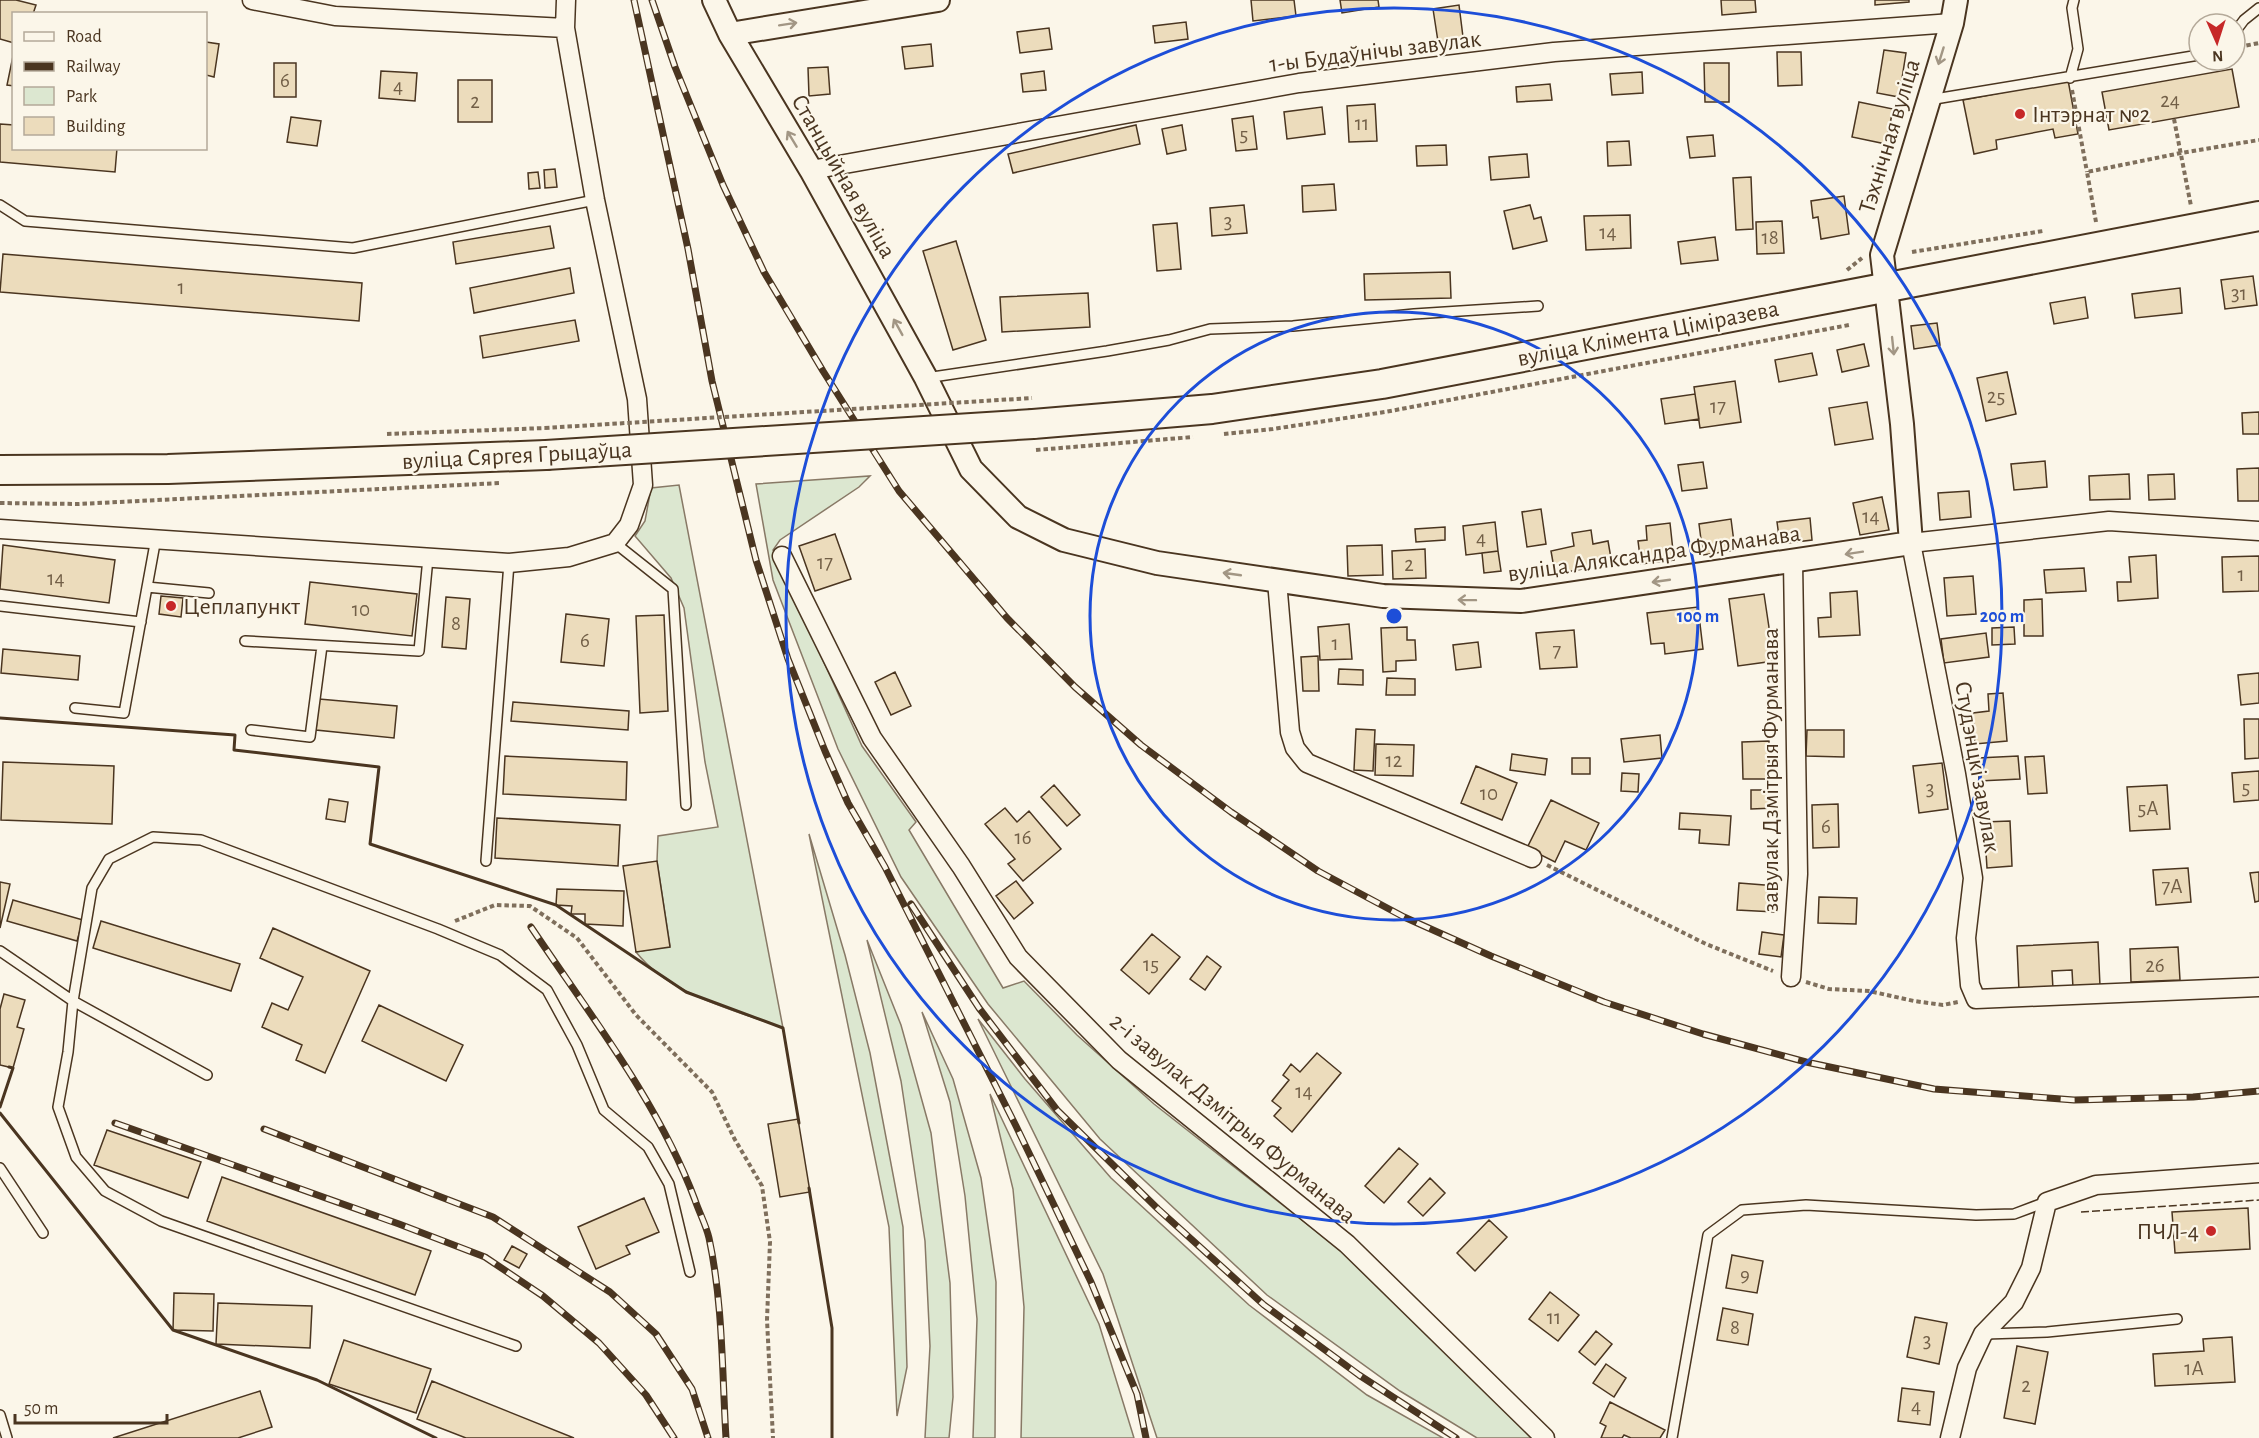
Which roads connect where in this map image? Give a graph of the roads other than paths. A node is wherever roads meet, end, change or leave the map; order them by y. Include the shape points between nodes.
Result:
1 (252, 0) edge
2 (566, 0) edge
3 (714, 0) edge
4 (938, 0) edge
5 (1956, 0) edge
6 (2074, 0) edge
7 (2259, 8) edge
8 (2247, 18) edge
9 (1952, 23) junction
10 (565, 28) junction
11 (730, 34) junction
12 (2187, 57) edge
13 (2070, 78) junction
14 (1927, 101) junction
15 (810, 170) junction
16 (595, 200) junction
17 (0, 205) edge
18 (2259, 216) edge
19 (1887, 288) junction
20 (1538, 306) dead end
21 (927, 378) junction
22 (1033, 411) joint
23 (0, 470) edge
24 (0, 529) edge
25 (2259, 531) edge
26 (156, 538) junction
27 (615, 543) junction
28 (1911, 543) junction
29 (782, 556) dead end
30 (428, 558) junction
31 (1793, 562) junction
32 (509, 563) junction
33 (1277, 581) junction
34 (147, 587) junction
35 (209, 592) dead end
36 (0, 606) edge
37 (141, 621) junction
38 (245, 641) dead end
39 (322, 646) junction
40 (75, 708) dead end
41 (251, 730) dead end
42 (687, 805) dead end
43 (1532, 858) road end
44 (486, 861) dead end
45 (0, 951) edge
46 (1791, 977) road end
47 (2259, 987) edge
48 (73, 1001) junction
49 (207, 1076) dead end
50 (0, 1168) edge
51 (2259, 1173) edge
52 (2047, 1202) junction
53 (43, 1233) dead end
54 (690, 1272) dead end
55 (2177, 1319) dead end
56 (1983, 1334) junction
57 (516, 1346) dead end
58 (0, 1415) edge
59 (7, 1438) edge
60 (1545, 1438) edge
61 (1672, 1438) edge
62 (1950, 1438) edge

1 - 10 street via 335,16
2 - 10 street
3 - 11 street, Станцыйная вуліца
11 -> 4 street
5 - 9 street, Тэхнічная вуліца
6 - 13 lane via 2078,49
7 - 8 lane
9 -> 14 street, Тэхнічная вуліца
9 - 15 street, 1-ы Будаўнічы завулак via 1554,52 1299,83
10 - 16 street
15 -> 11 street, Станцыйная вуліца
12 - 13 lane
13 - 14 lane
14 - 19 street, Тэхнічная вуліца via 1882,255
21 -> 15 street, Станцыйная вуліца
16 - 17 lane via 353,248 25,221
16 - 27 street via 637,399 643,485 629,525
18 - 19 main road, вуліца Клімента Ціміразева
19 - 22 main road, вуліца Клімента Ціміразева via 1382,384 1212,409
19 -> 28 street, Тэхнічная вуліца
20 - 21 lane via 1210,329 1107,351
33 -> 21 street, вуліца Аляксандра Фурманава via 1126,556 1064,540 1018,517 971,469
22 - 23 main road, вуліца Сяргея Грыцаўца, bridge via 168,469
24 - 26 street
25 - 28 street, вуліца Аляксандра Фурманава via 2109,521
26 - 30 street
26 - 34 lane
27 - 32 street via 569,557
27 - 42 lane via 673,589
28 -> 31 street, вуліца Аляксандра Фурманава
28 - 47 street, Студэнцкі завулак via 1973,878 1966,938 1970,985 1976,999
29 - 60 street, 2-і завулак Дзмітрыя Фурманава via 872,738 961,866 1018,957 1119,1059 1347,1244
30 - 32 street
30 - 39 lane via 419,651
31 -> 33 street, вуліца Аляксандра Фурманава via 1521,601 1383,596
31 - 46 street, завулак Дзмітрыя Фурманава via 1798,874
32 - 44 lane
33 - 43 street via 1290,732 1295,748 1307,763
34 - 35 lane
34 - 37 lane
36 - 37 lane
37 - 40 lane via 124,712
38 - 39 lane
39 - 41 lane via 310,737
45 - 48 lane
48 - 49 lane
48 - 54 lane via 92,888 109,859 153,837 201,840 500,955 547,990 577,1045 604,1110 648,1147 669,1184
48 - 57 lane via 58,1107 76,1157 105,1191 161,1221
50 - 53 lane
51 - 52 street via 2096,1185
52 - 56 street via 2031,1268 2014,1302
52 - 61 lane via 2014,1214 1806,1205 1742,1210 1734,1215 1708,1235
55 - 56 lane
56 - 62 street via 1967,1368
58 - 59 lane

